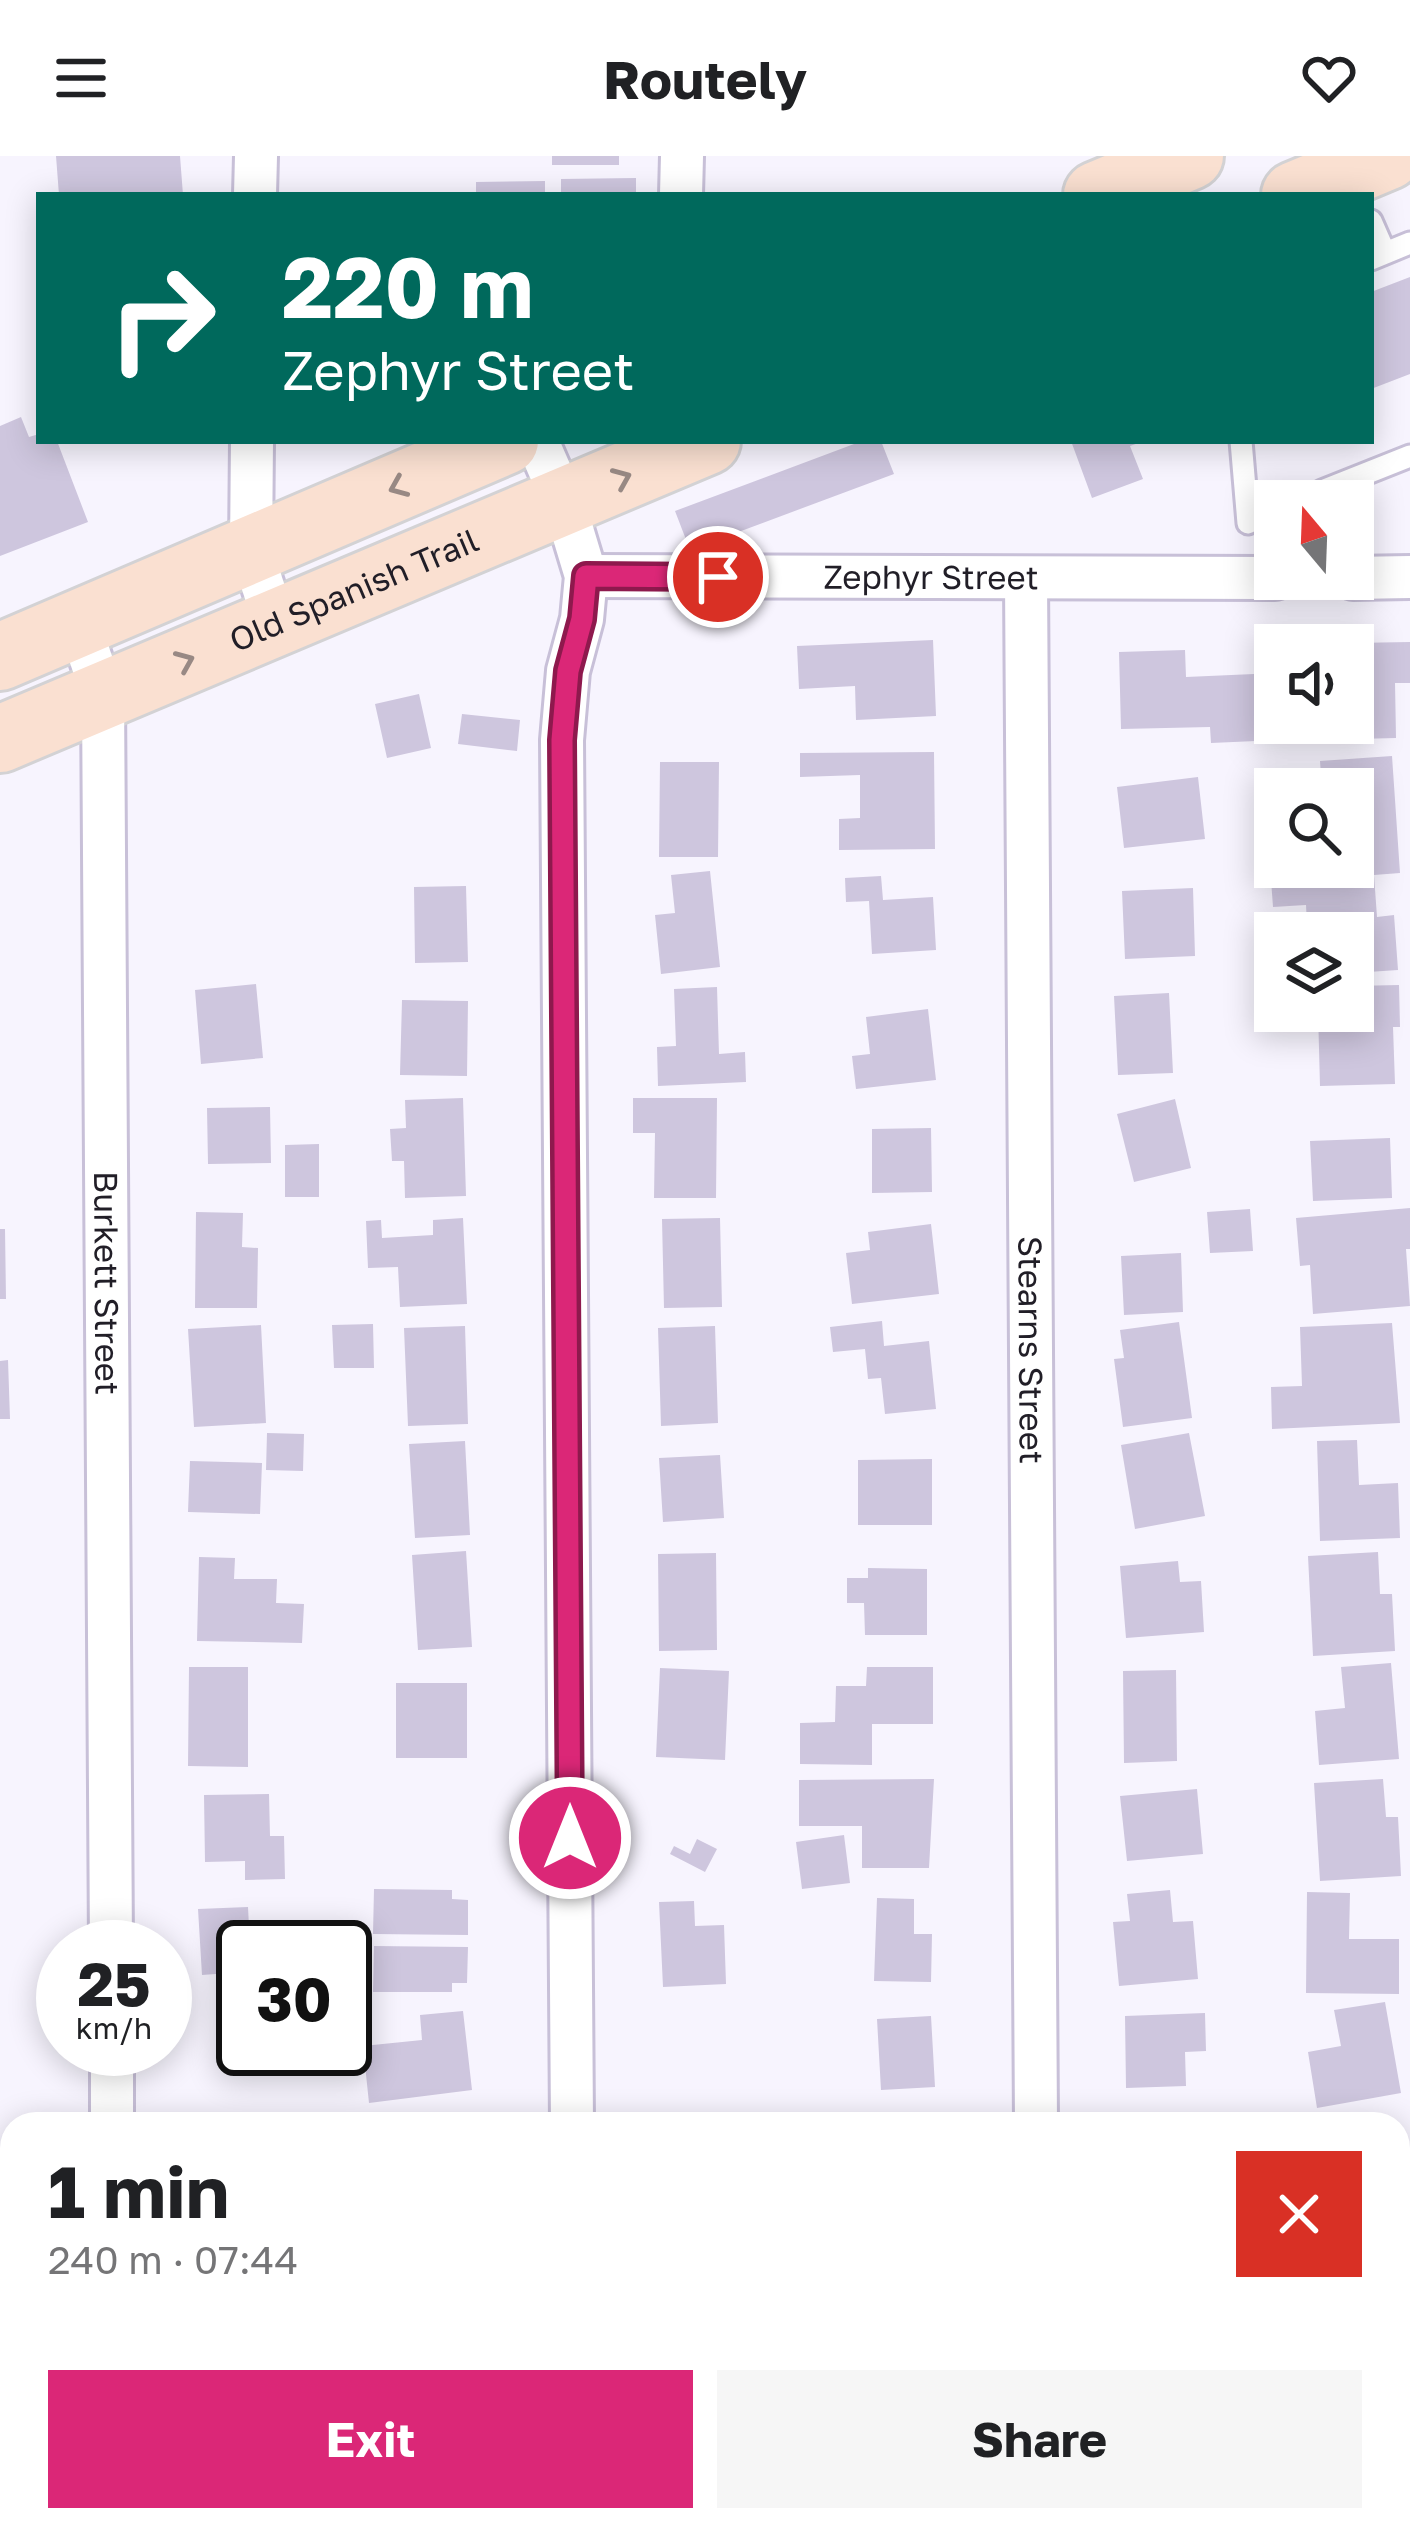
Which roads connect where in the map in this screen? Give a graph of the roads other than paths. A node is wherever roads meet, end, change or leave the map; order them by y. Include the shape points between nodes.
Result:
1 (256, 156) edge
2 (682, 156) edge
3 (1178, 173) edge
4 (255, 192) edge
5 (682, 192) edge
6 (1108, 192) edge
7 (1410, 242) edge
8 (1378, 256) edge
9 (253, 444) edge
10 (499, 444) edge
11 (538, 444) edge
12 (700, 444) edge
13 (1241, 444) edge
14 (1410, 456) edge
15 (1350, 480) edge
16 (564, 503) junction
17 (1248, 523) dead end
18 (251, 550) junction
19 (586, 576) junction
20 (1410, 577) edge
21 (1254, 578) edge
22 (1374, 578) edge
23 (1026, 579) junction
24 (275, 623) junction
25 (79, 624) junction
26 (0, 657) edge
27 (103, 695) junction
28 (0, 739) edge
29 (111, 1920) edge
30 (112, 2076) edge
31 (112, 2112) edge
32 (572, 2112) edge
33 (1036, 2112) edge

1 - 4 street
2 - 5 street
3 - 6 main road
7 - 8 lane
9 - 18 street
10 -> 18 main road
11 - 16 street
16 -> 12 main road, Old Spanish Trail
13 - 17 lane
14 - 15 lane
16 - 19 street
16 - 24 main road, Old Spanish Trail
18 - 24 street
18 - 25 main road
19 - 23 street, Zephyr Street
19 - 32 street via 562,740
20 - 22 street
21 - 23 street, Zephyr Street
23 - 33 street, Stearns Street
27 -> 24 main road, Old Spanish Trail
25 - 26 main road
25 - 27 street, Burkett Street
27 - 28 main road, Old Spanish Trail
27 - 29 street, Burkett Street
30 - 31 street

